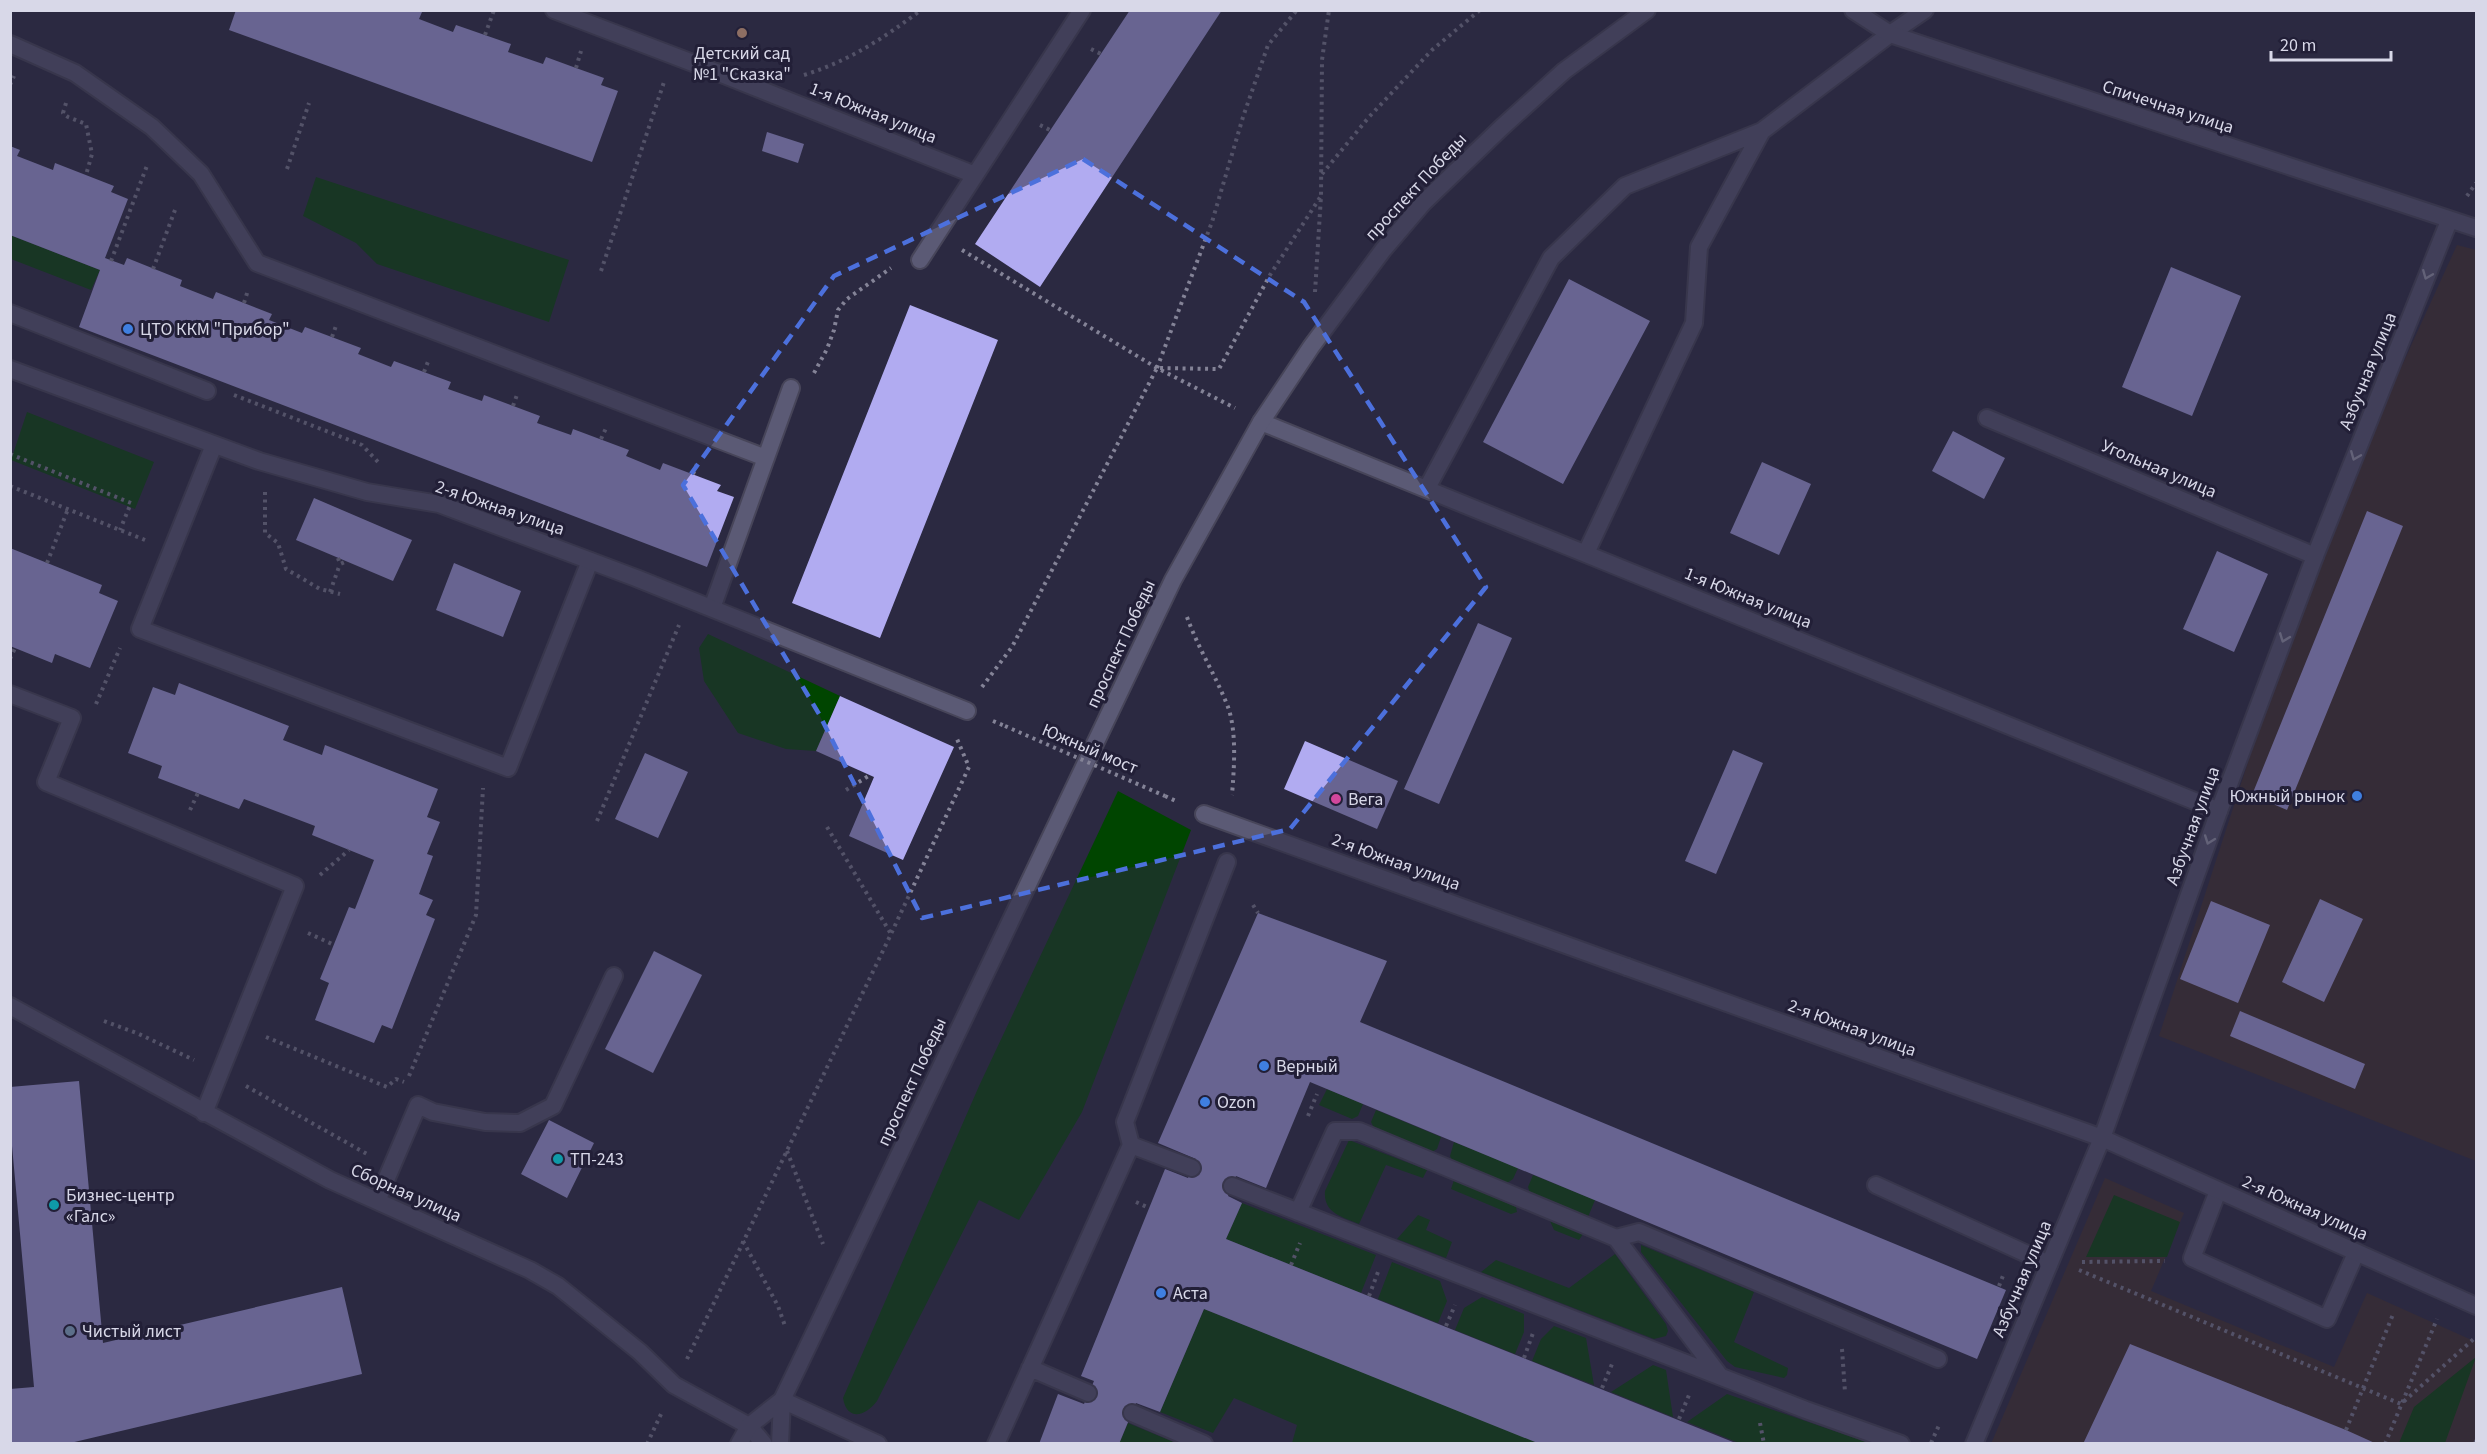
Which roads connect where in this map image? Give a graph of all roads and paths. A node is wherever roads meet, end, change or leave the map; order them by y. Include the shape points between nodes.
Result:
1 (494, 10) edge
2 (554, 10) edge
3 (921, 10) edge
4 (1082, 10) edge
5 (1297, 10) edge
6 (1329, 10) edge
7 (1480, 10) edge
8 (1647, 10) edge
9 (1853, 10) edge
10 (1926, 10) edge
11 (1890, 34) junction
12 (485, 35) dead end
13 (10, 44) edge
14 (673, 56) junction
15 (760, 89) junction
16 (309, 103) dead end
17 (68, 117) dead end
18 (1762, 131) junction
19 (152, 153) dead end
20 (287, 169) dead end
21 (86, 175) dead end
22 (975, 175) junction
23 (1322, 175) junction
24 (1321, 196) junction
25 (175, 210) dead end
26 (2449, 221) junction
27 (2476, 228) edge
28 (937, 234) junction
29 (920, 260) dead end
30 (111, 261) dead end
31 (153, 268) dead end
32 (601, 271) dead end
33 (878, 277) dead end
34 (10, 314) edge
35 (1311, 347) junction
36 (1157, 368) junction
37 (10, 369) edge
38 (791, 388) joint
39 (207, 391) joint
40 (1226, 404) dead end
41 (1987, 418) dead end
42 (1261, 422) junction
43 (214, 445) junction
44 (362, 445) dead end
45 (10, 454) edge
46 (766, 458) junction
47 (259, 461) junction
48 (10, 486) edge
49 (1427, 488) junction
50 (68, 509) junction
51 (120, 530) junction
52 (150, 542) dead end
53 (1586, 553) junction
54 (2315, 556) junction
55 (338, 558) dead end
56 (347, 561) dead end
57 (590, 561) junction
58 (47, 563) dead end
59 (340, 564) junction
60 (1173, 580) junction
61 (330, 592) junction
62 (340, 594) dead end
63 (690, 600) junction
64 (712, 608) junction
65 (123, 639) dead end
66 (15, 648) dead end
67 (10, 659) edge
68 (10, 694) edge
69 (967, 711) joint
70 (93, 712) dead end
71 (1005, 726) dead end
72 (486, 760) junction
73 (969, 767) dead end
74 (870, 775) dead end
75 (846, 790) dead end
76 (198, 793) dead end
77 (1166, 796) dead end
78 (2219, 811) junction
79 (189, 812) dead end
80 (1204, 814) dead end
81 (597, 820) dead end
82 (1231, 823) junction
83 (827, 827) dead end
84 (349, 850) dead end
85 (1227, 862) dead end
86 (317, 877) dead end
87 (1253, 905) dead end
88 (1258, 913) dead end
89 (305, 932) dead end
90 (891, 934) junction
91 (334, 945) dead end
92 (614, 976) dead end
93 (10, 1006) edge
94 (240, 1025) junction
95 (1317, 1094) dead end
96 (204, 1113) junction
97 (1305, 1125) dead end
98 (2102, 1138) junction
99 (1131, 1145) junction
100 (787, 1151) junction
101 (1192, 1168) dead end
102 (1876, 1185) dead end
103 (1232, 1186) dead end
104 (2218, 1191) junction
105 (376, 1202) junction
106 (1298, 1212) junction
107 (1616, 1238) junction
108 (743, 1241) junction
109 (2356, 1253) junction
110 (2192, 1258) junction
111 (2076, 1262) dead end
112 (2049, 1264) junction
113 (2074, 1268) dead end
114 (1377, 1276) dead end
115 (837, 1285) junction
116 (2447, 1293) junction
117 (1369, 1296) dead end
118 (1455, 1305) dead end
119 (2476, 1306) edge
120 (2394, 1312) dead end
121 (1841, 1318) junction
122 (1446, 1326) dead end
123 (1532, 1335) dead end
124 (2476, 1337) edge
125 (1524, 1358) dead end
126 (1938, 1359) dead end
127 (798, 1367) junction
128 (1030, 1368) junction
129 (1721, 1377) junction
130 (674, 1385) junction
131 (2362, 1386) junction
132 (1844, 1392) dead end
133 (1088, 1393) dead end
134 (782, 1400) junction
135 (2401, 1404) junction
136 (1132, 1413) dead end
137 (1940, 1423) dead end
138 (749, 1426) junction
139 (2346, 1430) dead end
140 (647, 1443) edge
141 (739, 1443) edge
142 (764, 1443) edge
143 (780, 1443) edge
144 (878, 1443) edge
145 (996, 1443) edge
146 (1204, 1443) edge
147 (1901, 1443) edge
148 (1930, 1443) edge
149 (1974, 1443) edge
150 (2385, 1443) edge

1 - 12 path
2 - 14 street, 1-я Южная улица
3 - 15 path via 850,58
4 - 22 street
5 - 36 path via 1268,45 1212,222
6 - 23 path via 1322,60
7 - 23 path via 1432,50 1369,117
8 - 35 street, проспект Победы via 1564,71 1423,203
9 - 11 street, Спичечная улица
10 - 11 street
11 - 18 street
11 - 26 street, Спичечная улица
13 - 46 street via 75,74 152,127 201,174 257,263
14 - 15 street, 1-я Южная улица
14 - 32 path
15 - 22 street, 1-я Южная улица
16 - 20 path
17 - 21 path via 86,124 92,154
18 - 49 street via 1624,186 1551,258
18 - 53 street via 1699,246 1694,323
19 - 30 path
22 - 28 street
23 - 24 path
24 - 35 path
24 - 36 path via 1270,275 1219,369
25 - 31 path
26 - 27 street, Спичечная улица
26 -> 54 street, Азбучная улица
28 - 29 street
28 - 36 path
33 - 38 path via 838,310 827,349 814,373
34 - 39 street
35 - 42 street, проспект Победы
36 - 40 path
36 - 69 path via 1012,647
37 - 43 street, 2-я Южная улица
38 - 46 street
39 - 44 path via 224,391
41 - 54 street, Угольная улица
42 - 49 street, 1-я Южная улица
42 - 60 street, проспект Победы
43 - 47 street, 2-я Южная улица
43 - 72 street via 140,629
45 - 51 path via 131,503
46 - 64 street
47 - 57 street, 2-я Южная улица via 367,492 440,504
47 - 61 path via 265,492 265,533 278,543 286,569
48 - 50 path
49 - 53 street, 1-я Южная улица
50 - 51 path
50 - 58 path
51 - 52 path
53 - 78 street, 1-я Южная улица
54 -> 78 street, Азбучная улица
55 - 59 path
56 - 59 path
57 - 63 street, 2-я Южная улица
57 - 72 street via 508,768
59 - 61 path
60 - 82 path via 1196,642 1229,709 1235,756
60 - 115 street, проспект Победы
61 - 62 path
63 - 64 street, 2-я Южная улица
63 - 81 path
64 - 69 street, 2-я Южная улица
65 - 70 path
66 - 67 path
68 - 94 street via 72,718 46,782 295,886
71 - 77 path, Южный мост, bridge
72 - 94 path via 476,915 407,1083 396,1079 387,1087
73 - 90 path
74 - 75 path
76 - 79 path
78 -> 98 street, Азбучная улица
80 - 82 street, 2-я Южная улица
82 - 98 street, 2-я Южная улица
83 - 90 path
84 - 86 path
85 - 99 street via 1125,1122
87 - 88 path
89 - 91 path
90 - 100 path
92 - 105 street via 553,1106 520,1123 485,1122 433,1112 418,1105
93 - 96 street, Сборная улица
94 - 96 street
95 - 97 path
96 - 105 street, Сборная улица
98 - 104 street, 2-я Южная улица
98 - 112 street, Азбучная улица
99 - 101 street
99 - 128 street
100 - 108 path
100 - 115 path
102 - 112 street
103 - 106 street
104 - 109 street, 2-я Южная улица
104 - 110 street
105 - 130 street, Сборная улица via 558,1286 640,1352
106 - 107 street via 1335,1131 1359,1131
106 - 129 street
107 - 121 street via 1639,1232
107 - 129 street
108 - 127 path via 778,1306
108 - 130 path
109 - 110 street via 2327,1319
109 - 116 street, 2-я Южная улица
110 - 111 path
112 - 149 street, Азбучная улица
113 - 131 path
114 - 117 path
115 - 127 street, проспект Победы
116 - 119 street, 2-я Южная улица
116 - 135 path
118 - 122 path
120 - 131 path
121 - 126 street
121 - 132 path
123 - 125 path
124 - 135 path
127 - 134 street, проспект Победы
128 - 133 street
128 - 145 street
129 - 147 street
130 - 138 street, Сборная улица
130 - 140 path
131 - 135 path
131 - 139 path
134 - 138 street, проспект Победы
134 - 143 street, проспект Победы
134 - 144 street
135 - 150 path
136 - 146 street
137 - 148 path
138 - 141 street, проспект Победы
138 - 142 street, Сборная улица

